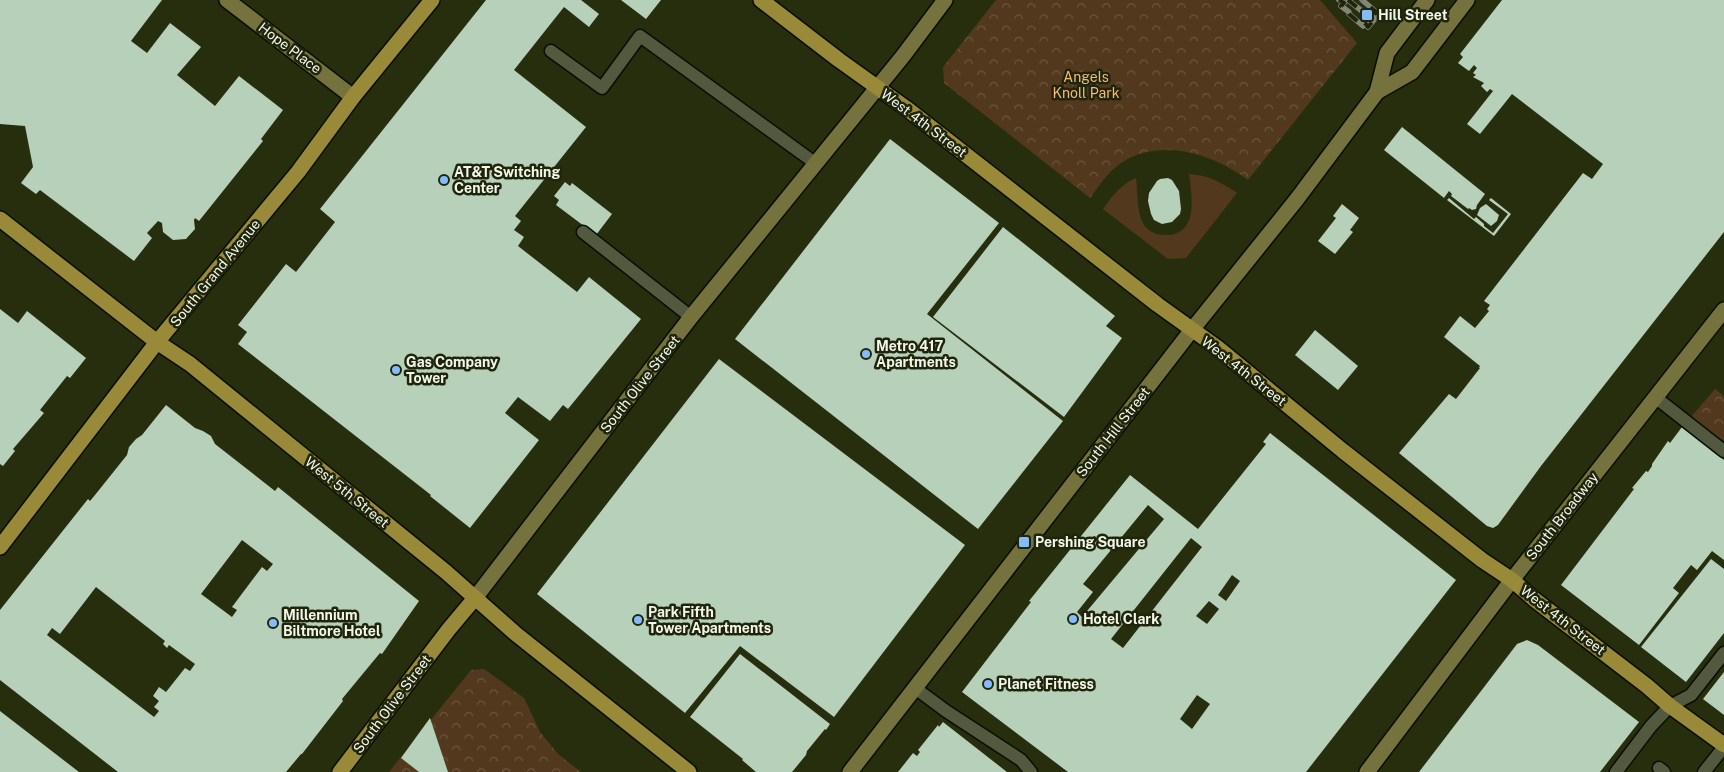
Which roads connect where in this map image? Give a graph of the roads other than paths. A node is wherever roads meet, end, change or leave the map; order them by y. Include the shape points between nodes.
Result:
1 (227, 0) edge
2 (432, 0) edge
3 (761, 0) edge
4 (945, 0) edge
5 (1428, 0) edge
6 (1467, 0) edge
7 (551, 51) dead end
8 (877, 87) junction
9 (1377, 92) junction
10 (353, 97) junction
11 (815, 163) junction
12 (0, 218) edge
13 (583, 232) dead end
14 (1724, 310) edge
15 (691, 318) junction
16 (1192, 331) junction
17 (157, 342) junction
18 (1655, 396) junction
19 (1724, 451) edge
20 (0, 547) edge
21 (1512, 580) junction
22 (475, 598) junction
23 (1724, 653) edge
24 (915, 688) junction
25 (1670, 706) junction
26 (1724, 746) edge
27 (340, 772) edge
28 (690, 772) edge
29 (850, 772) edge
30 (1031, 772) edge
31 (1367, 772) edge
32 (1616, 772) edge
33 (1704, 772) edge

1 - 10 main road, Hope Place
2 - 10 main road, South Grand Avenue
3 - 8 main road, West 4th Street
4 - 8 main road, South Olive Street
5 - 9 main road, South Hill Street via 1387,53
6 - 9 main road, South Hill Street via 1412,72
7 - 11 lane via 602,88 640,36
8 - 11 main road, South Olive Street
8 - 16 main road, West 4th Street
9 - 16 main road, South Hill Street
10 - 17 main road, South Grand Avenue via 298,172
11 - 15 main road, South Olive Street
12 - 17 main road, West 5th Street
13 - 15 lane
14 - 18 main road, South Broadway
15 - 22 main road, South Olive Street
16 - 21 main road, West 4th Street via 1218,348 1482,560
16 - 24 main road, South Hill Street
17 - 20 main road, South Grand Avenue
17 - 22 main road, West 5th Street via 190,364
18 - 19 lane
18 - 21 main road, South Broadway
21 - 25 main road, West 4th Street
21 - 31 main road, South Broadway
22 - 27 main road, South Olive Street
22 - 28 main road, West 5th Street
23 - 25 lane via 1691,695
24 - 29 main road, South Hill Street
24 - 30 lane via 1021,760
25 - 26 main road, West 4th Street
25 - 32 lane
26 - 33 lane

